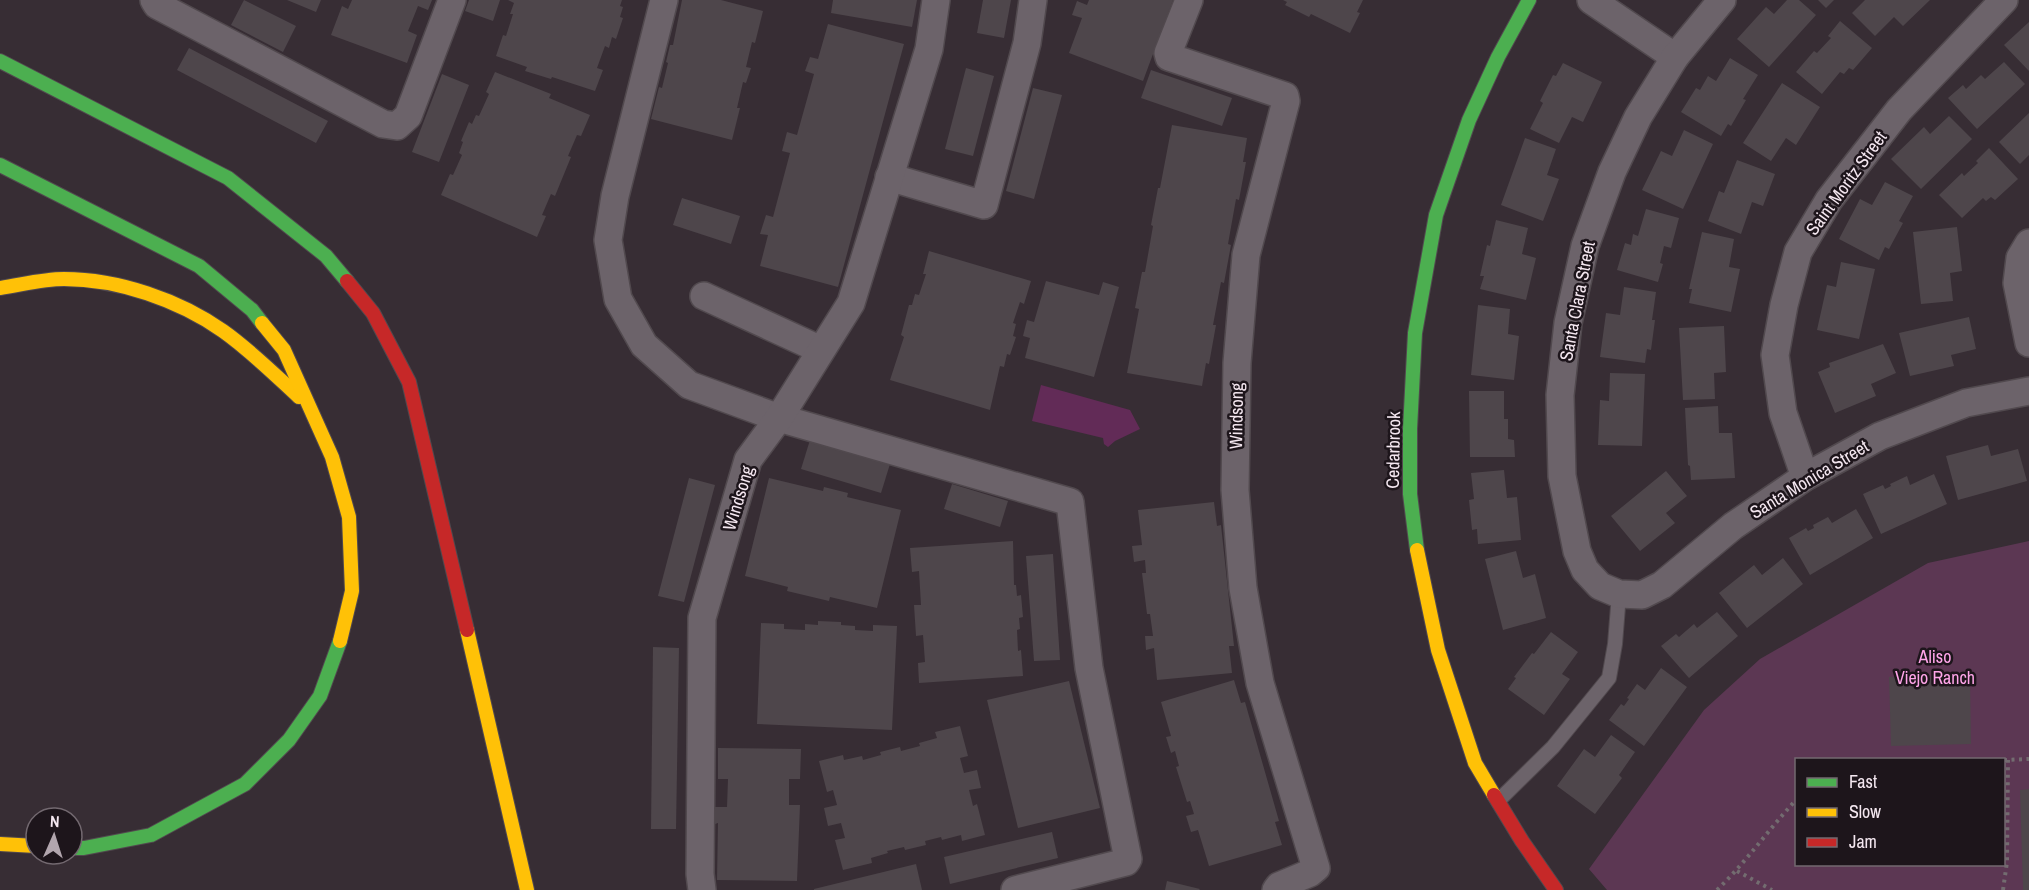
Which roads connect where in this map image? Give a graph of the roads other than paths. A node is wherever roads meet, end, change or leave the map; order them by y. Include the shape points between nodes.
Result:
1 (154, 0) edge
2 (452, 0) edge
3 (664, 0) edge
4 (936, 0) edge
5 (1034, 0) edge
6 (1189, 0) edge
7 (1529, 0) edge
8 (1591, 0) edge
9 (1722, 0) edge
10 (2004, 0) edge
11 (1675, 57) junction
12 (0, 61) edge
13 (0, 165) edge
14 (890, 177) junction
15 (2029, 243) edge
16 (0, 288) edge
17 (704, 296) dead end
18 (2029, 343) edge
19 (821, 350) junction
20 (2029, 391) edge
21 (307, 404) junction
22 (779, 418) junction
23 (1805, 477) junction
24 (1631, 595) junction
25 (1498, 801) junction
26 (0, 844) edge
27 (24, 845) edge
28 (84, 848) edge
29 (527, 890) edge
30 (702, 890) edge
31 (1015, 890) edge
32 (1276, 890) edge
33 (1556, 890) edge

1 - 2 street via 383,124 397,126 408,116
3 - 22 street via 615,196 608,240 618,299 644,345 689,384
4 - 14 street, Windsong via 929,48
5 - 14 street via 1020,74 984,205
6 - 32 street, Windsong via 1167,53 1169,57 1285,96 1286,101 1246,255 1237,363 1235,490 1243,588 1260,683 1316,868
7 - 25 main road, Cedarbrook via 1469,120 1436,215 1415,333 1410,429 1412,504 1420,570 1438,650 1475,763
8 - 11 street
9 - 11 street, Santa Clara Street
10 - 23 street, Saint Moritz Street via 1899,110 1829,200 1798,252 1775,355 1783,413
11 - 24 street, Santa Clara Street via 1638,117 1612,172 1585,246 1568,323 1560,394 1562,476 1577,551 1585,570 1600,586
12 - 29 main road via 228,178 326,256 373,313 409,382
13 - 21 main road via 199,266 252,310 284,350
14 - 19 street, Windsong via 851,303
15 - 18 street via 2020,258 2017,283
16 - 21 main road via 64,278 107,283 159,298 211,323
17 - 19 street
19 - 22 street, Windsong
20 - 23 street, Santa Monica Street via 1966,403 1880,436
21 - 28 main road via 332,457 349,517 352,591 340,642 320,696 289,740 245,784 151,835
22 - 30 street, Windsong via 748,460 702,618
22 - 31 street via 1070,502 1089,668 1128,858 1126,862
23 - 24 street, Santa Monica Street via 1733,526 1662,585
24 - 25 lane via 1609,678 1553,747
25 - 33 main road, Cedarbrook
26 - 27 main road

